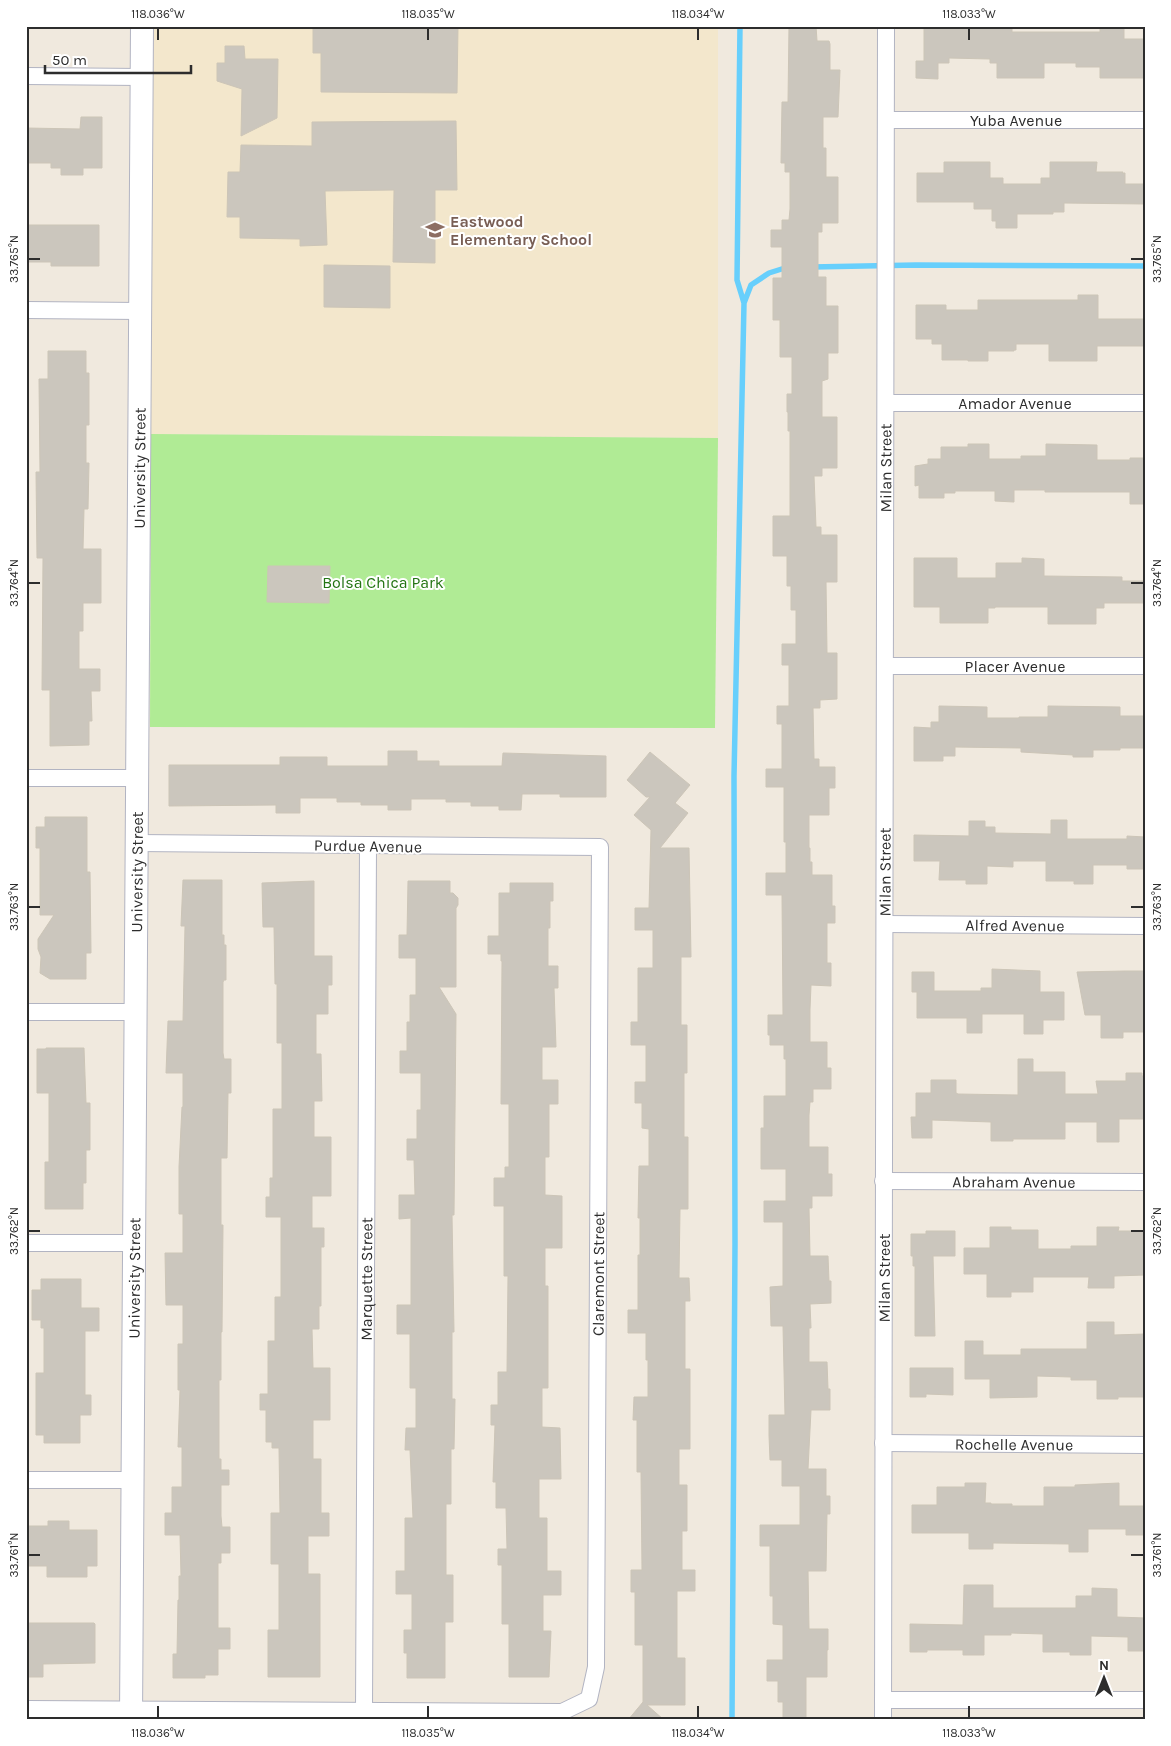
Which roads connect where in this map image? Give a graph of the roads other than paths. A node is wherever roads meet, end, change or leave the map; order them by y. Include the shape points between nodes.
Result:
1 (142, 26) edge
2 (886, 26) edge
3 (26, 76) edge
4 (141, 77) junction
5 (886, 120) junction
6 (1145, 120) edge
7 (26, 310) edge
8 (140, 311) junction
9 (886, 403) junction
10 (1145, 403) edge
11 (885, 666) junction
12 (1145, 666) edge
13 (26, 778) edge
14 (137, 778) junction
15 (136, 842) junction
16 (368, 846) junction
17 (600, 847) joint
18 (884, 924) junction
19 (1145, 926) edge
20 (26, 1012) edge
21 (135, 1012) junction
22 (884, 1181) junction
23 (1145, 1182) edge
24 (26, 1243) edge
25 (134, 1243) junction
26 (883, 1443) junction
27 (1145, 1444) edge
28 (26, 1480) edge
29 (132, 1480) junction
30 (883, 1700) junction
31 (1145, 1700) edge
32 (26, 1709) edge
33 (364, 1710) junction
34 (131, 1715) edge
35 (883, 1720) edge

1 - 4 street, University Street
2 - 5 street, Milan Street
3 - 4 street
4 - 8 street, University Street
5 - 6 street, Yuba Avenue
5 - 9 street, Milan Street
7 - 8 street
8 - 14 street, University Street
9 - 10 street, Amador Avenue
9 - 11 street, Milan Street
11 - 12 street, Placer Avenue
11 - 18 street, Milan Street
13 - 14 street
14 - 15 street, University Street
15 - 16 street, Purdue Avenue
15 - 21 street, University Street
16 - 17 street, Purdue Avenue
16 - 33 street, Marquette Street
17 - 33 street, Claremont Street via 596,1667 589,1699 562,1712
18 - 19 street, Alfred Avenue
18 - 22 street, Milan Street
20 - 21 street
21 - 25 street, University Street
22 - 23 street, Abraham Avenue
22 - 26 street, Milan Street
24 - 25 street
25 - 29 street, University Street
26 - 27 street, Rochelle Avenue
26 - 30 street, Milan Street
28 - 29 street
29 - 34 street, University Street
30 - 31 street
30 - 35 street, Milan Street
32 - 34 street
33 - 34 street

